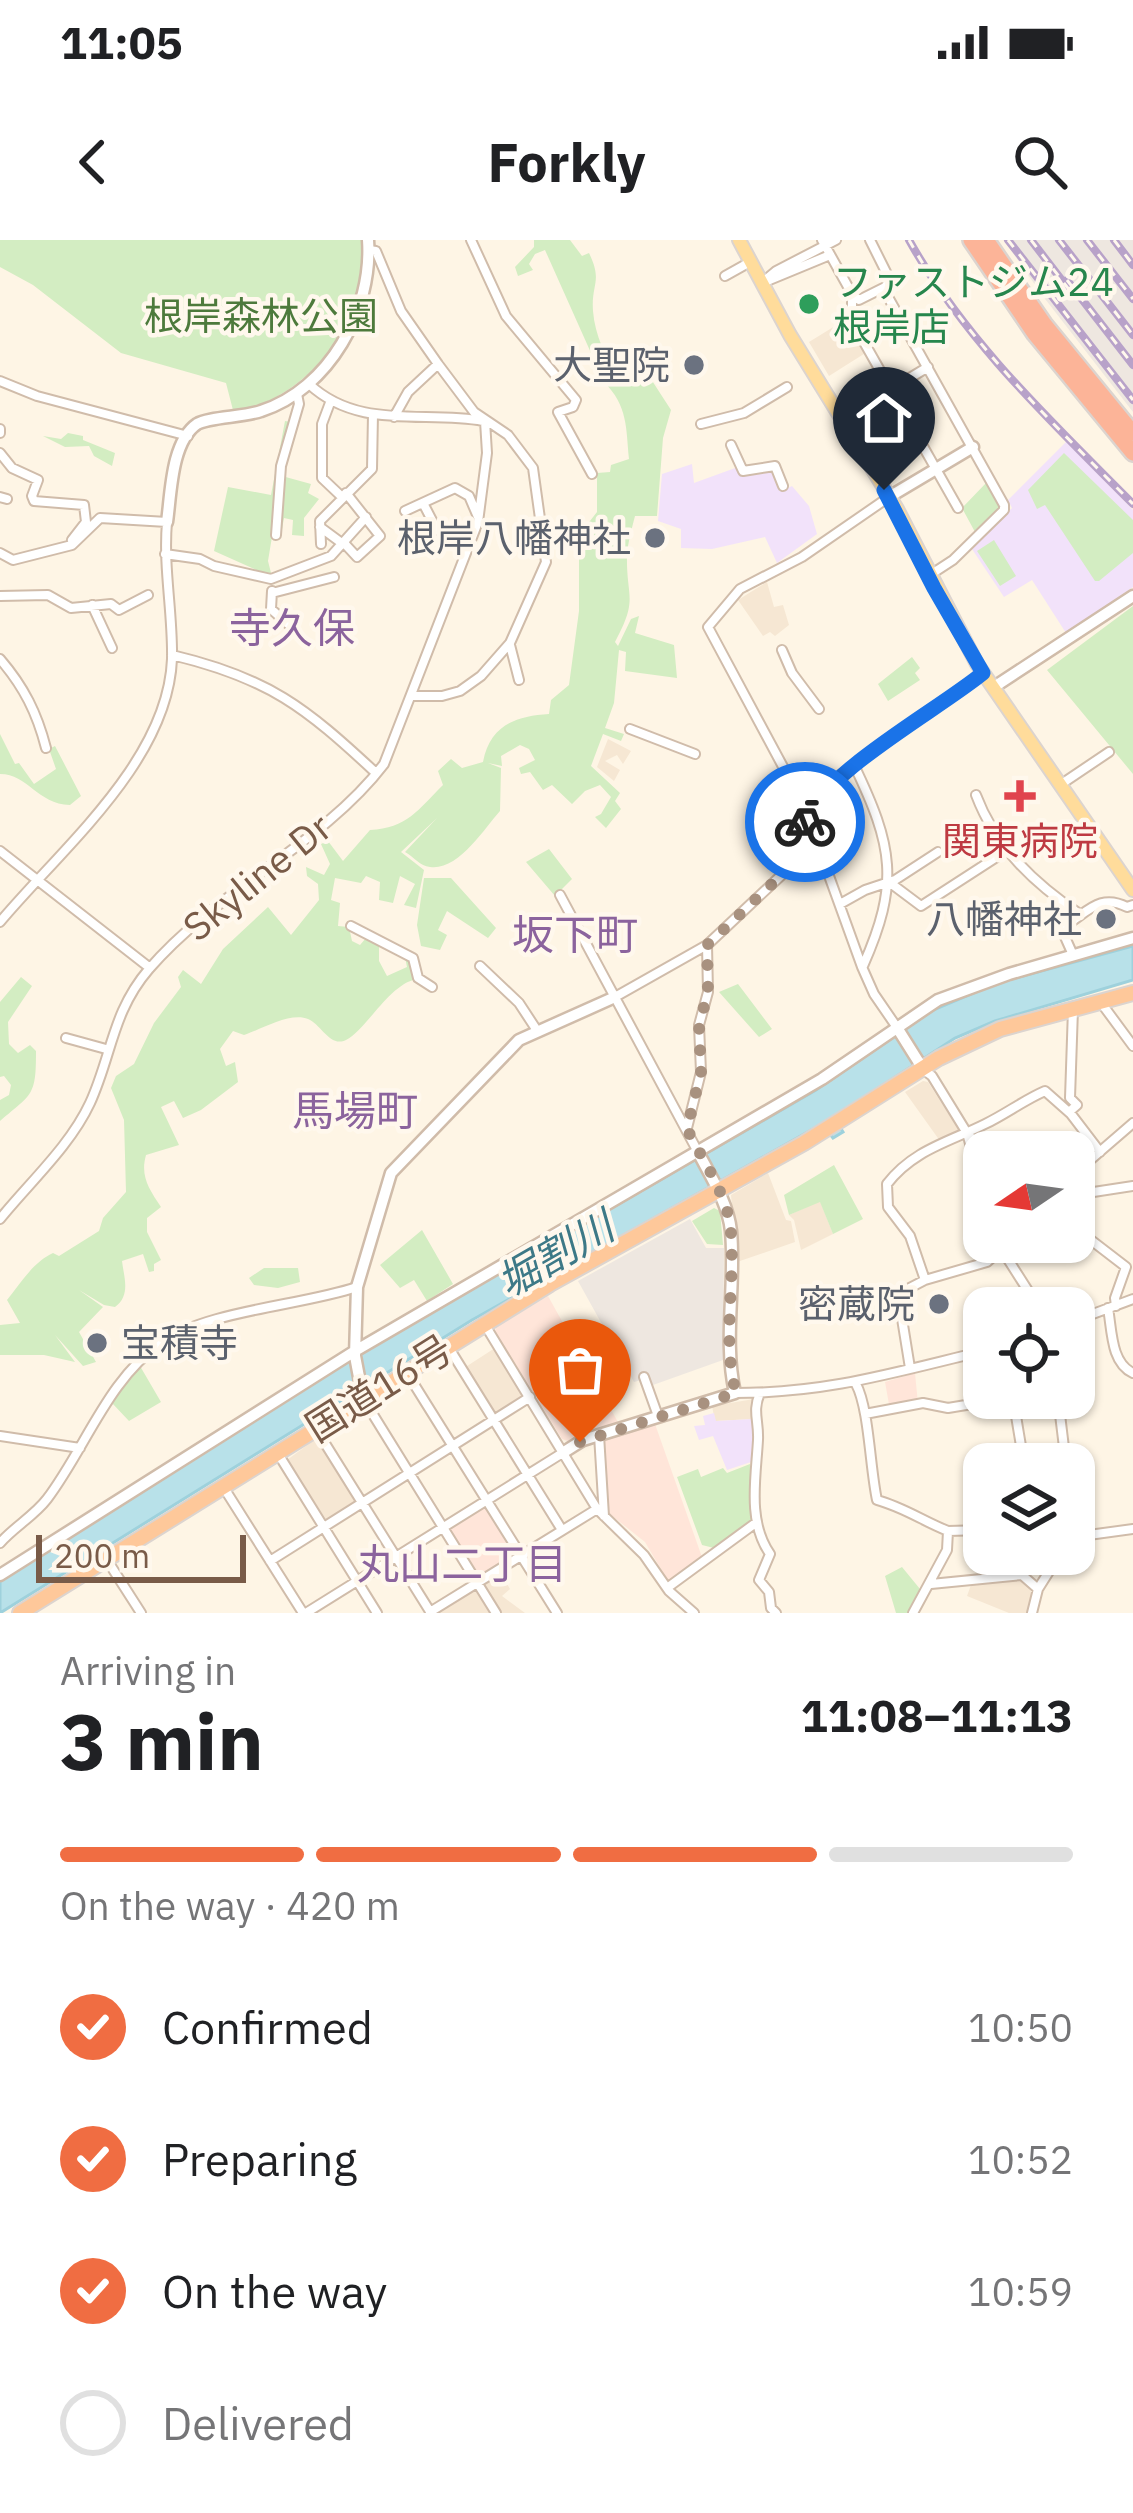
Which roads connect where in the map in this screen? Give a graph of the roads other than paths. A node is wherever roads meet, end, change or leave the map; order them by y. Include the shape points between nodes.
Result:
1 (471, 240) edge
2 (739, 240) edge
3 (836, 240) edge
4 (870, 240) edge
5 (978, 240) edge
6 (824, 243) edge
7 (369, 245) edge
8 (831, 256) junction
9 (751, 262) junction
10 (725, 275) dead end
11 (763, 282) junction
12 (884, 288) junction
13 (852, 294) junction
14 (438, 364) junction
15 (928, 367) junction
16 (0, 381) edge
17 (309, 384) junction
18 (787, 387) dead end
19 (891, 390) junction
20 (297, 394) junction
21 (331, 400) junction
22 (373, 414) junction
23 (394, 417) junction
24 (841, 420) junction
25 (485, 421) junction
26 (701, 424) dead end
27 (183, 435) junction
28 (1133, 435) edge
29 (731, 445) dead end
30 (973, 447) junction
31 (1133, 452) edge
32 (0, 453) edge
33 (936, 469) junction
34 (592, 474) dead end
35 (783, 486) dead end
36 (344, 495) junction
37 (889, 497) junction
38 (423, 503) junction
39 (958, 508) dead end
40 (405, 512) dead end
41 (479, 517) junction
42 (366, 518) junction
43 (167, 522) junction
44 (320, 527) junction
45 (437, 530) dead end
46 (276, 536) dead end
47 (344, 543) junction
48 (321, 544) dead end
49 (69, 545) junction
50 (0, 553) edge
51 (164, 554) junction
52 (334, 577) dead end
53 (930, 577) junction
54 (273, 578) junction
55 (272, 592) junction
56 (148, 595) dead end
57 (0, 596) edge
58 (1133, 596) edge
59 (92, 605) junction
60 (288, 623) dead end
61 (510, 643) junction
62 (112, 648) dead end
63 (782, 650) dead end
64 (172, 655) junction
65 (0, 659) edge
66 (983, 673) junction
67 (519, 680) dead end
68 (994, 687) junction
69 (412, 695) junction
70 (819, 709) dead end
71 (630, 729) dead end
72 (46, 748) dead end
73 (1109, 752) dead end
74 (694, 754) dead end
75 (854, 765) junction
76 (376, 773) junction
77 (1058, 786) junction
78 (976, 795) dead end
79 (806, 816) junction
80 (1006, 850) junction
81 (0, 851) edge
82 (938, 852) dead end
83 (35, 880) junction
84 (889, 882) junction
85 (1133, 890) edge
86 (560, 895) dead end
87 (840, 904) junction
88 (1133, 904) edge
89 (1081, 915) junction
90 (0, 922) edge
91 (351, 926) dead end
92 (1133, 938) edge
93 (707, 945) junction
94 (1073, 956) junction
95 (480, 966) dead end
96 (862, 967) junction
97 (151, 968) junction
98 (432, 987) dead end
99 (1133, 993) edge
100 (615, 998) junction
101 (1100, 1002) junction
102 (1073, 1007) junction
103 (897, 1029) junction
104 (538, 1032) junction
105 (66, 1038) dead end
106 (1133, 1046) edge
107 (106, 1049) junction
108 (921, 1066) junction
109 (1069, 1112) junction
110 (1133, 1123) edge
111 (687, 1129) junction
112 (966, 1131) edge
113 (973, 1131) edge
114 (963, 1136) edge
115 (1100, 1152) junction
116 (699, 1154) junction
117 (1095, 1156) edge
118 (1133, 1186) edge
119 (717, 1187) junction
120 (1095, 1192) edge
121 (0, 1219) edge
122 (1095, 1243) edge
123 (984, 1263) edge
124 (925, 1280) junction
125 (357, 1287) junction
126 (1133, 1299) edge
127 (1112, 1307) junction
128 (1095, 1313) edge
129 (484, 1324) junction
130 (448, 1346) junction
131 (355, 1353) junction
132 (963, 1356) edge
133 (910, 1368) junction
134 (406, 1372) junction
135 (1133, 1373) edge
136 (644, 1377) dead end
137 (856, 1384) junction
138 (736, 1393) junction
139 (760, 1393) junction
140 (362, 1394) junction
141 (530, 1397) junction
142 (963, 1406) edge
143 (865, 1414) junction
144 (658, 1416) junction
145 (494, 1420) junction
146 (316, 1428) junction
147 (599, 1435) junction
148 (0, 1436) edge
149 (453, 1445) junction
150 (80, 1448) junction
151 (277, 1451) junction
152 (564, 1452) junction
153 (409, 1474) junction
154 (527, 1475) junction
155 (223, 1485) junction
156 (487, 1500) junction
157 (362, 1503) junction
158 (601, 1513) junction
159 (757, 1522) junction
160 (324, 1527) junction
161 (442, 1527) junction
162 (1133, 1529) edge
163 (562, 1530) junction
164 (963, 1530) edge
165 (948, 1531) junction
166 (1095, 1535) edge
167 (0, 1543) edge
168 (522, 1555) junction
169 (396, 1557) junction
170 (106, 1558) junction
171 (270, 1561) junction
172 (0, 1575) edge
173 (1046, 1575) edge
174 (357, 1581) junction
175 (477, 1582) junction
176 (930, 1584) junction
177 (667, 1588) junction
178 (1038, 1588) junction
179 (20, 1613) edge
180 (141, 1613) edge
181 (305, 1613) edge
182 (377, 1613) edge
183 (430, 1613) edge
184 (496, 1613) edge
185 (557, 1613) edge
186 (694, 1613) edge
187 (776, 1613) edge
188 (913, 1613) edge
189 (1032, 1613) edge

1 - 34 street via 506,316 576,400 558,412
2 - 9 main road
3 - 6 street
4 - 12 street via 890,275
5 - 28 highway
5 - 31 highway via 1035,334
6 - 8 street
6 - 11 street
7 - 14 street via 400,311
7 - 17 street via 366,286 351,324
8 - 11 street
8 - 13 street
9 - 10 street
9 - 11 main road
11 - 24 main road
12 - 13 street via 863,299
12 - 15 street
13 - 19 street via 852,321
14 - 23 street
14 - 25 street
15 - 19 street
15 - 30 street
16 - 27 street
17 - 20 street
17 - 21 street
18 - 26 street
19 - 24 street
19 - 33 street
20 - 27 street via 247,416 200,422
20 - 46 street
21 - 22 street
21 - 36 street via 322,424 322,478
22 - 23 street
22 - 36 street via 372,469
23 - 25 street
24 - 37 main road
25 - 41 street, Skyline Dr
25 - 61 street via 508,435 533,468 546,557
27 - 43 street
29 - 35 street via 743,470 775,466
30 - 33 street
30 - 53 street via 1005,507
32 - 49 street via 38,480 34,501 83,505 86,521
33 - 37 street
33 - 39 street
36 - 42 street
36 - 44 street
37 - 53 main road
37 - 79 street via 740,590 708,623
38 - 40 street
38 - 41 street via 460,489
38 - 45 street
41 - 69 street, Skyline Dr
42 - 47 street
42 - 47 street via 380,536 357,557
43 - 49 street via 100,518
43 - 51 street
44 - 47 street
44 - 48 street
47 - 54 street
49 - 50 street via 14,560
51 - 54 street
51 - 64 street
52 - 55 street
53 - 66 main road
54 - 55 street
55 - 60 street via 271,609
56 - 59 street via 119,610
57 - 59 street via 38,593 71,608
58 - 68 street
59 - 62 street
61 - 67 street
61 - 69 street via 460,691
63 - 70 street
64 - 76 street via 273,688
64 - 83 street via 150,743
65 - 72 street via 32,704
66 - 68 main road
66 - 75 street
68 - 77 main road
69 - 76 street, Skyline Dr
71 - 74 street
73 - 77 street
75 - 79 street
75 - 84 street via 890,857
76 - 97 street, Skyline Dr
77 - 85 main road
78 - 80 street
79 - 87 street
79 - 93 street via 788,869
80 - 84 street via 921,906
80 - 89 street
81 - 83 street
82 - 84 street
83 - 90 street
83 - 97 street
84 - 87 street
84 - 96 street
86 - 100 street
87 - 96 street
88 - 89 street via 1097,902
89 - 94 street via 1061,928
91 - 98 street via 413,958 418,978
92 - 94 street
93 - 100 street
93 - 111 street via 701,1072
94 - 103 street via 938,1000
95 - 104 street
96 - 103 street
97 - 107 street, Skyline Dr
99 - 101 highway, 国道16号
100 - 104 street
100 - 111 street
101 - 102 highway, 国道16号
101 - 106 street
102 - 108 highway, 国道16号
102 - 109 street via 1070,1098 1077,1105
103 - 108 street
103 - 116 street
104 - 125 street via 519,1040 391,1173
105 - 107 street
107 - 121 street, Skyline Dr via 79,1122
108 - 112 street
108 - 119 highway, 国道16号 via 832,1126
109 - 113 street via 1045,1091
109 - 115 street
110 - 115 street
111 - 116 street
114 - 124 street via 901,1166 887,1184 888,1208 910,1236
115 - 117 street
116 - 119 street
116 - 131 street
118 - 120 street
119 - 129 highway, 国道16号
119 - 138 street via 731,1229
122 - 127 street via 1126,1267
123 - 124 street
124 - 133 street via 898,1294
125 - 131 street
125 - 150 street via 217,1320 160,1343 113,1393
126 - 127 street
127 - 128 street
127 - 135 street via 1118,1358
129 - 130 highway, 国道16号
129 - 141 street
130 - 134 highway, 国道16号
130 - 145 street
131 - 140 street
131 - 172 street
132 - 133 street
133 - 137 street
134 - 140 highway, 国道16号
134 - 149 street
136 - 144 street
137 - 139 street
137 - 143 street
138 - 139 street
138 - 144 street
139 - 159 street via 753,1408
140 - 146 highway, 国道16号
140 - 153 street
141 - 145 street
141 - 152 street
142 - 143 street
143 - 165 street via 877,1500
144 - 147 street
145 - 149 street
145 - 154 street
146 - 151 highway, 国道16号
146 - 157 street
147 - 152 street
147 - 158 street
148 - 150 street
149 - 153 street
149 - 156 street
150 - 167 street via 44,1503
151 - 155 highway, 国道16号
151 - 160 street
152 - 154 street
152 - 158 street
153 - 157 street
153 - 161 street
154 - 156 street
154 - 163 street
155 - 170 highway, 国道16号
155 - 171 street
156 - 161 street
156 - 168 street
157 - 160 street
157 - 169 street
158 - 163 street
158 - 177 street
159 - 177 street
159 - 187 street via 770,1554 759,1580
160 - 171 street
160 - 174 street
161 - 169 street
161 - 175 street
162 - 166 street
163 - 168 street
164 - 165 street
165 - 176 street
168 - 175 street
168 - 185 street
169 - 174 street
169 - 183 street
170 - 179 highway, 国道16号
170 - 180 street
171 - 181 street
173 - 178 street
174 - 181 street
174 - 182 street
175 - 183 street
175 - 184 street
176 - 178 street via 1022,1575
176 - 188 street
177 - 186 street
178 - 189 street

